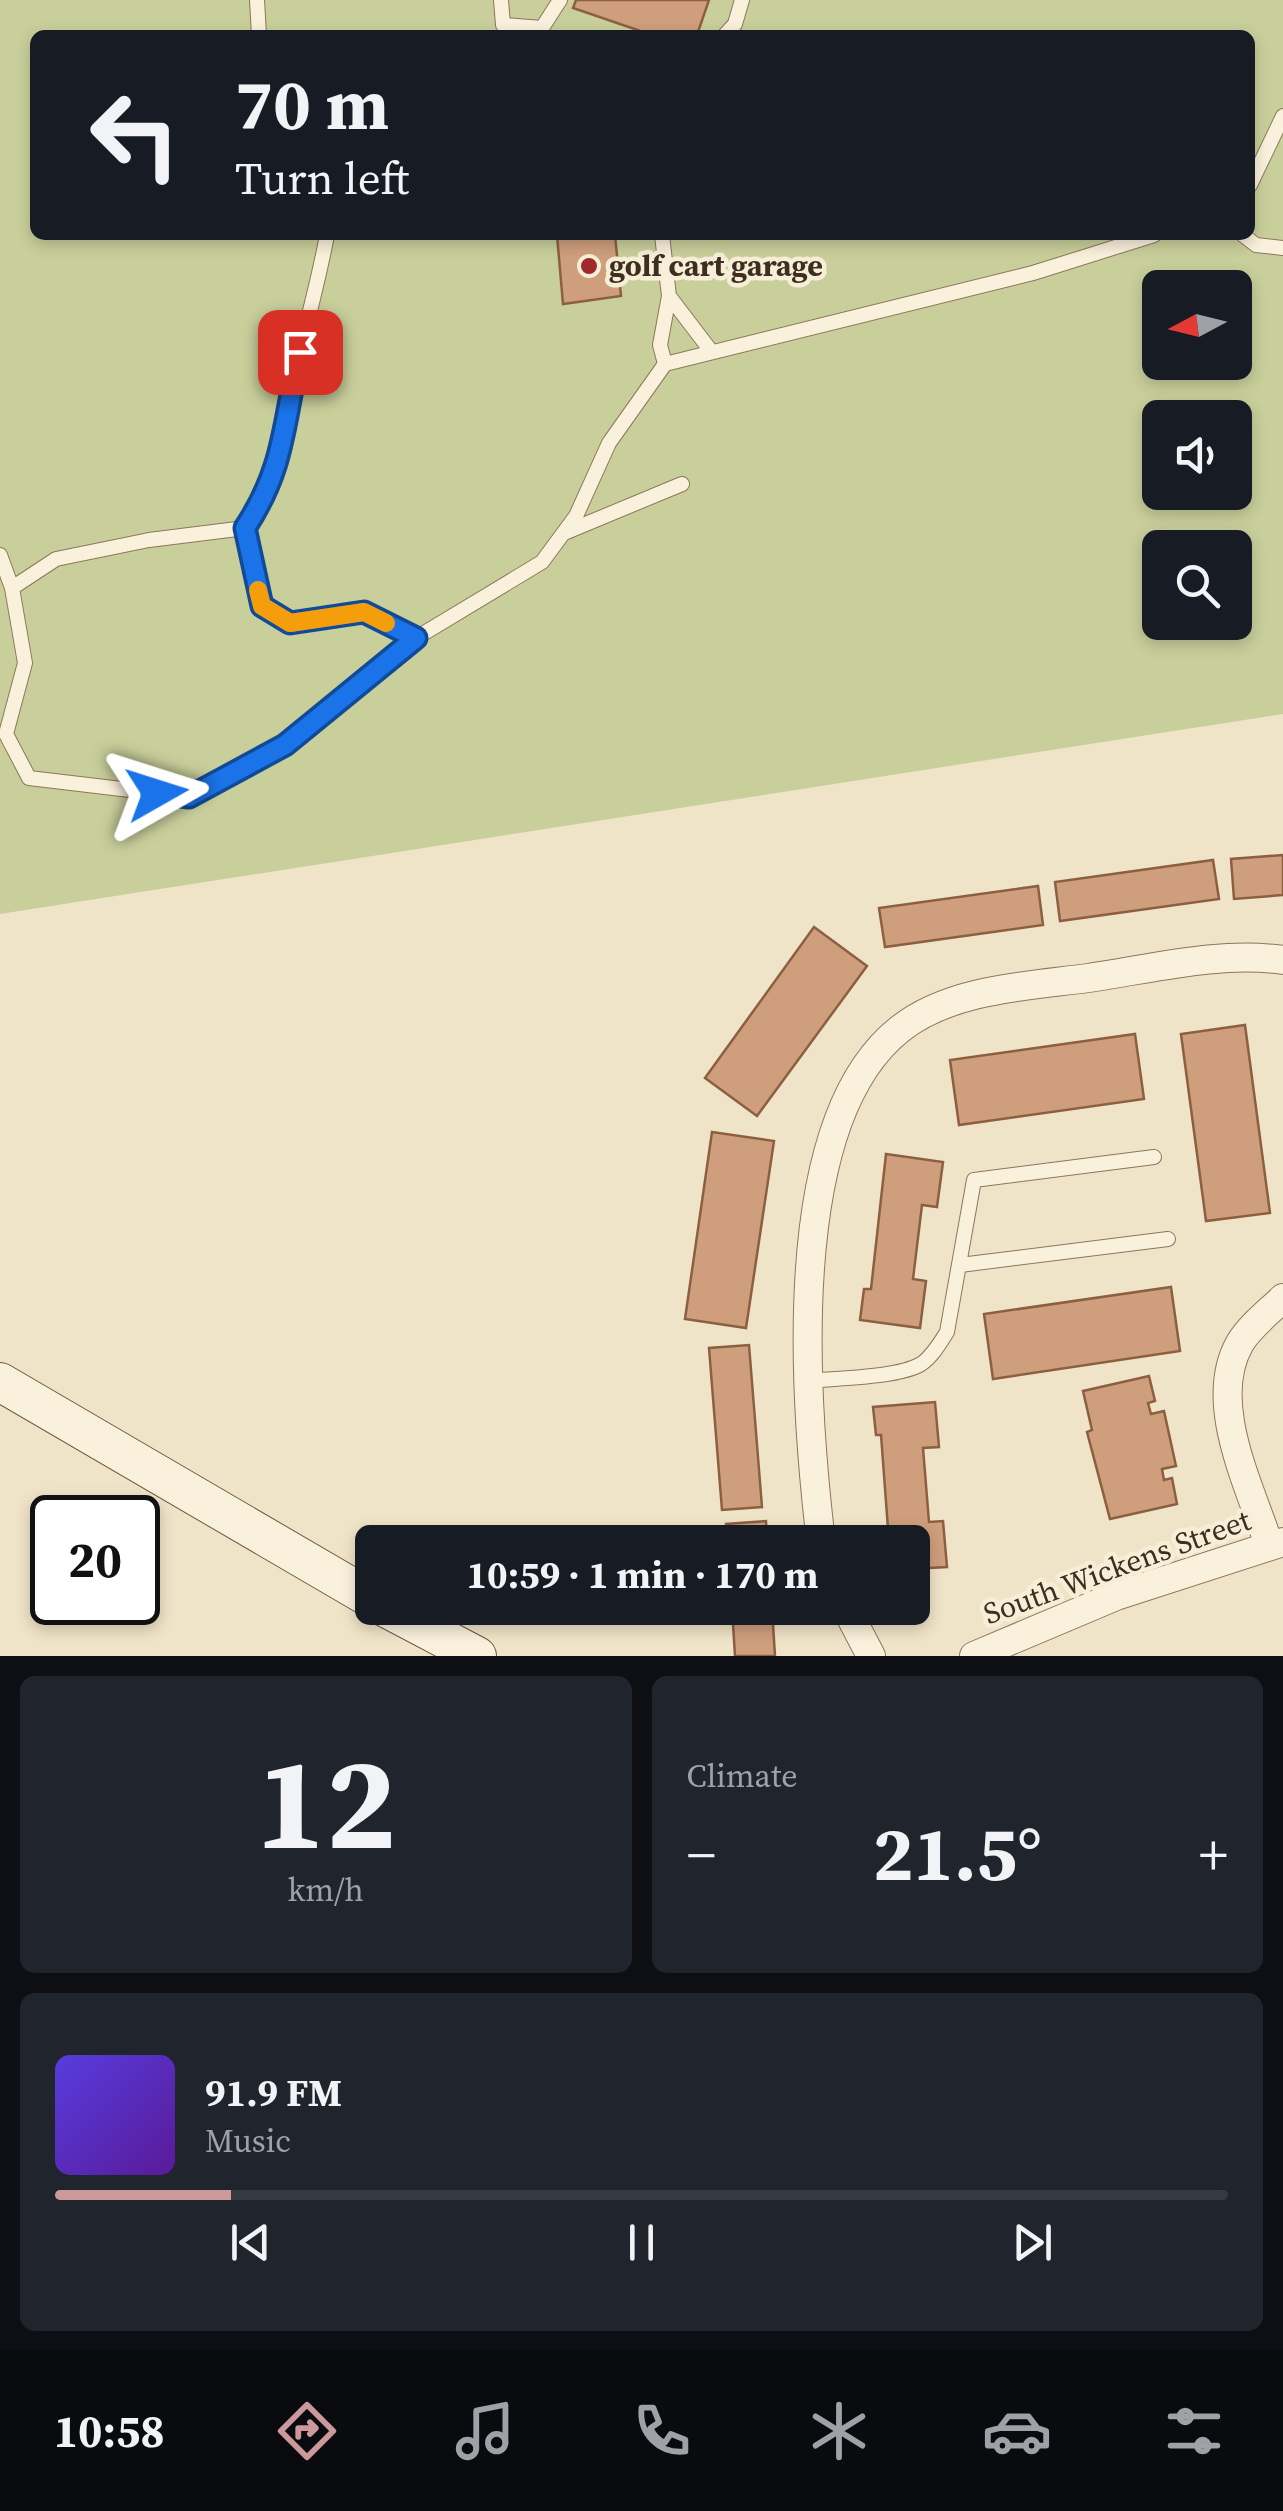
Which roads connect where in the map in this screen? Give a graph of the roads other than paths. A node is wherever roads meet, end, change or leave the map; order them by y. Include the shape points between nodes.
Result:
1 (257, 0) edge
2 (501, 0) edge
3 (560, 0) edge
4 (742, 0) edge
5 (259, 30) edge
6 (729, 30) edge
7 (1283, 116) edge
8 (1255, 175) edge
9 (326, 240) edge
10 (663, 240) edge
11 (1138, 240) edge
12 (1250, 240) edge
13 (1283, 248) edge
14 (669, 296) junction
15 (711, 351) junction
16 (665, 364) junction
17 (682, 484) dead end
18 (245, 528) junction
19 (564, 534) junction
20 (0, 555) edge
21 (12, 588) junction
22 (416, 638) junction
23 (1283, 960) edge
24 (1154, 1157) dead end
25 (1168, 1239) dead end
26 (960, 1265) junction
27 (1283, 1298) edge
28 (807, 1381) junction
29 (0, 1382) edge
30 (820, 1525) edge
31 (1276, 1543) edge
32 (355, 1590) edge
33 (418, 1625) edge
34 (854, 1625) edge
35 (477, 1656) edge
36 (870, 1656) edge
37 (974, 1656) edge

1 - 5 lane
2 - 3 lane via 503,24 542,28
4 - 6 lane
7 - 8 lane
9 - 18 lane via 282,454 268,494
10 - 14 lane
11 - 15 lane via 1033,273
12 - 13 lane
14 - 15 lane
14 - 16 lane via 660,345
15 - 16 lane
16 - 19 lane via 609,443
17 - 19 lane
18 - 21 lane via 56,560
18 - 22 lane via 262,606 290,623 364,612
19 - 22 lane via 542,562
20 - 21 lane
21 - 22 lane via 25,664 6,734 29,778 189,797 285,745
23 - 28 street via 1234,958 1025,986 948,1003 901,1028 850,1089 829,1151 814,1229
24 - 26 lane via 974,1180
25 - 26 lane
26 - 28 lane via 946,1332 921,1364
27 - 31 street via 1241,1341 1228,1382 1232,1430
28 - 30 street
29 - 32 street
31 - 37 street, South Wickens Street via 1116,1596
33 - 35 street
34 - 36 street

